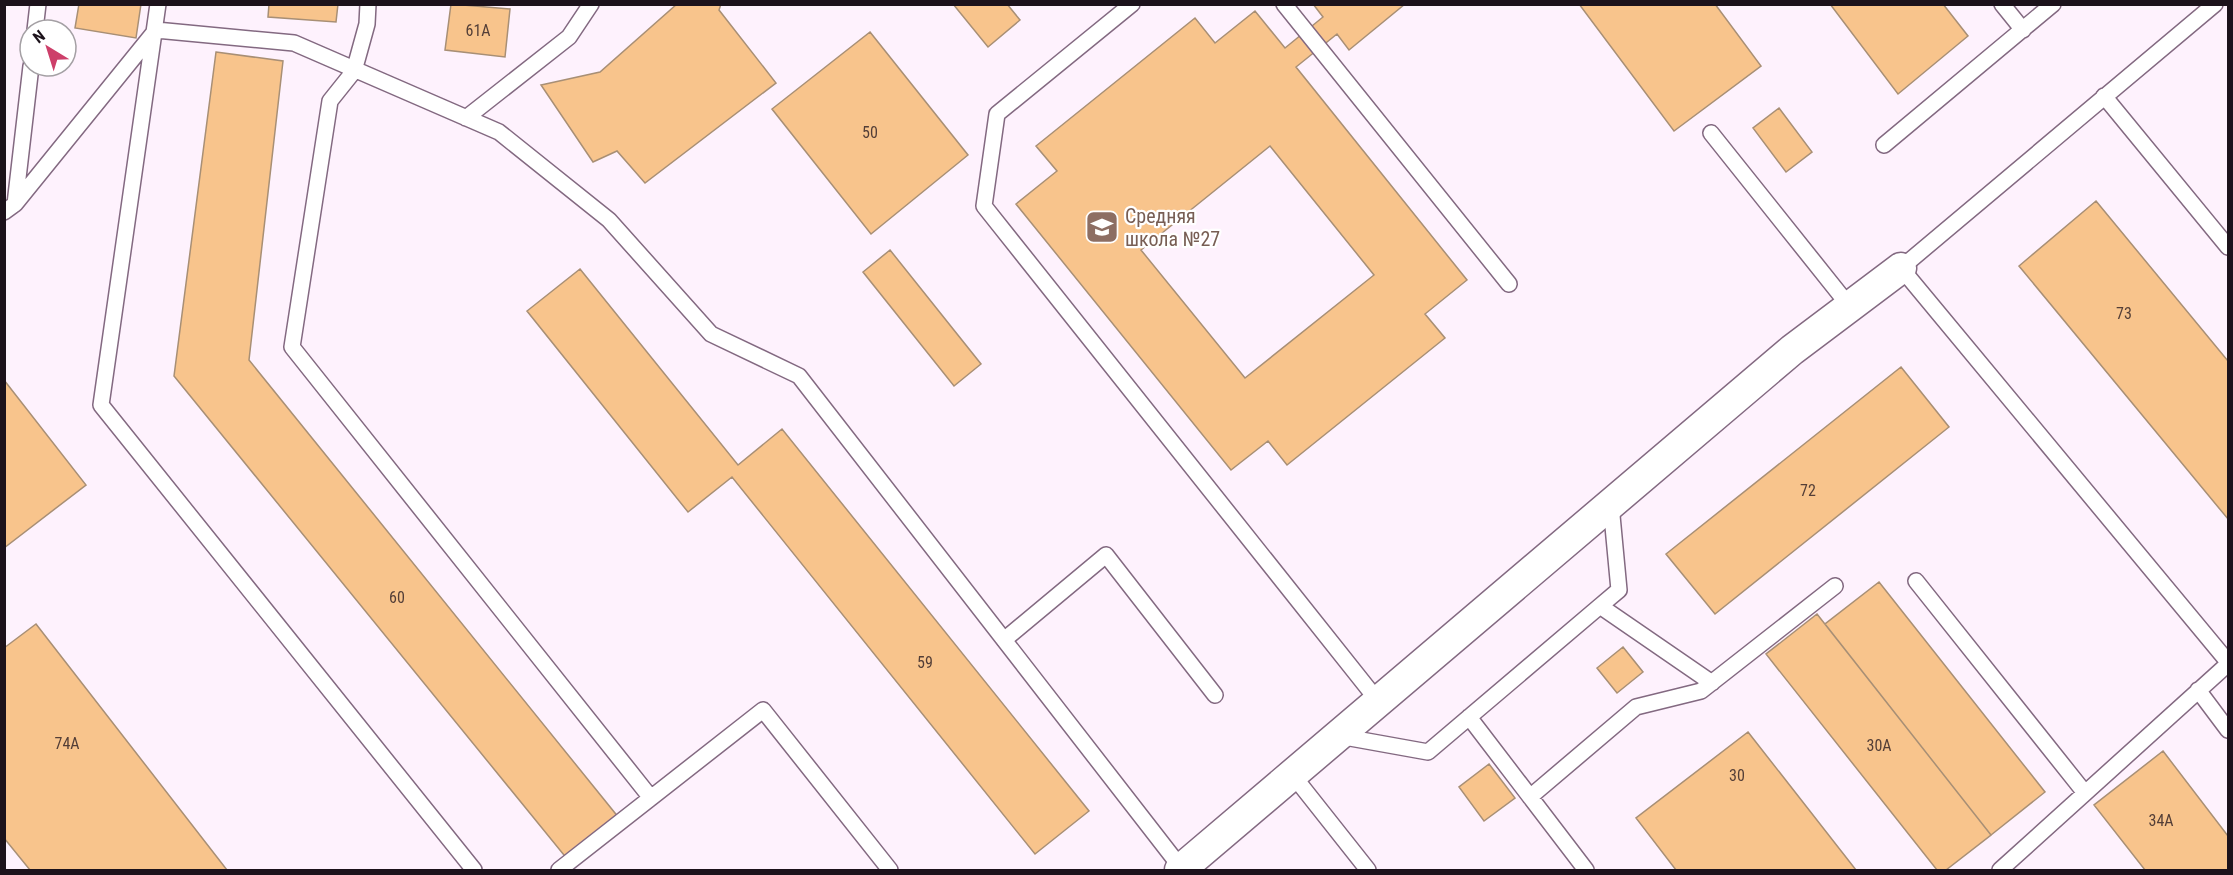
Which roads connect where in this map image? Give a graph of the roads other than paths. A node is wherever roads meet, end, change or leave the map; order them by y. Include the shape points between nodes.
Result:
1 (158, 4) edge
2 (368, 4) edge
3 (591, 4) edge
4 (1132, 4) edge
5 (1284, 4) edge
6 (2002, 4) edge
7 (2052, 4) edge
8 (2215, 4) edge
9 (156, 30) junction
10 (2022, 30) junction
11 (354, 71) junction
12 (29, 78) edge
13 (2104, 96) junction
14 (466, 118) junction
15 (1711, 133) dead end
16 (1884, 146) dead end
17 (10, 208) edge
18 (2229, 246) edge
19 (1902, 268) junction
20 (1509, 284) dead end
21 (1850, 307) junction
22 (1611, 505) junction
23 (1916, 581) dead end
24 (1835, 586) dead end
25 (1600, 606) junction
26 (1004, 640) junction
27 (2229, 663) edge
28 (1712, 682) junction
29 (2198, 690) junction
30 (1215, 695) dead end
31 (1378, 701) junction
32 (1469, 717) junction
33 (2229, 730) edge
34 (1337, 735) junction
35 (1292, 774) junction
36 (2085, 794) junction
37 (651, 798) junction
38 (1530, 798) junction
39 (474, 870) edge
40 (559, 870) edge
41 (890, 870) edge
42 (1181, 870) edge
43 (1368, 870) edge
44 (1586, 870) edge
45 (2002, 870) edge

1 - 9 lane
2 - 11 lane
3 - 14 lane via 569,37
4 - 31 lane via 997,114 984,206
5 - 20 lane
6 - 10 lane
7 - 10 lane
8 - 13 lane
9 - 11 lane via 294,43
9 - 17 lane
9 - 39 lane via 101,405
10 - 16 lane
11 - 14 lane
11 - 37 lane via 330,101 292,346
12 - 17 lane
13 - 18 lane
13 - 19 lane
14 - 26 lane via 499,132 609,220 711,334 799,376
15 - 21 lane
19 - 21 street
19 - 27 lane
21 - 22 street via 1792,350
22 - 25 lane via 1619,590
22 - 31 street
23 - 36 lane
24 - 28 lane
25 - 28 lane
25 - 32 lane
26 - 30 lane via 1106,555
26 - 42 lane
27 - 29 lane
28 - 38 lane via 1701,691 1636,707
29 - 33 lane
29 - 36 lane
31 - 34 street
32 - 34 lane via 1428,752
32 - 38 lane
34 - 35 street
35 - 42 street
35 - 43 lane
36 - 45 lane
37 - 40 lane
37 - 41 lane via 763,710
38 - 44 lane

